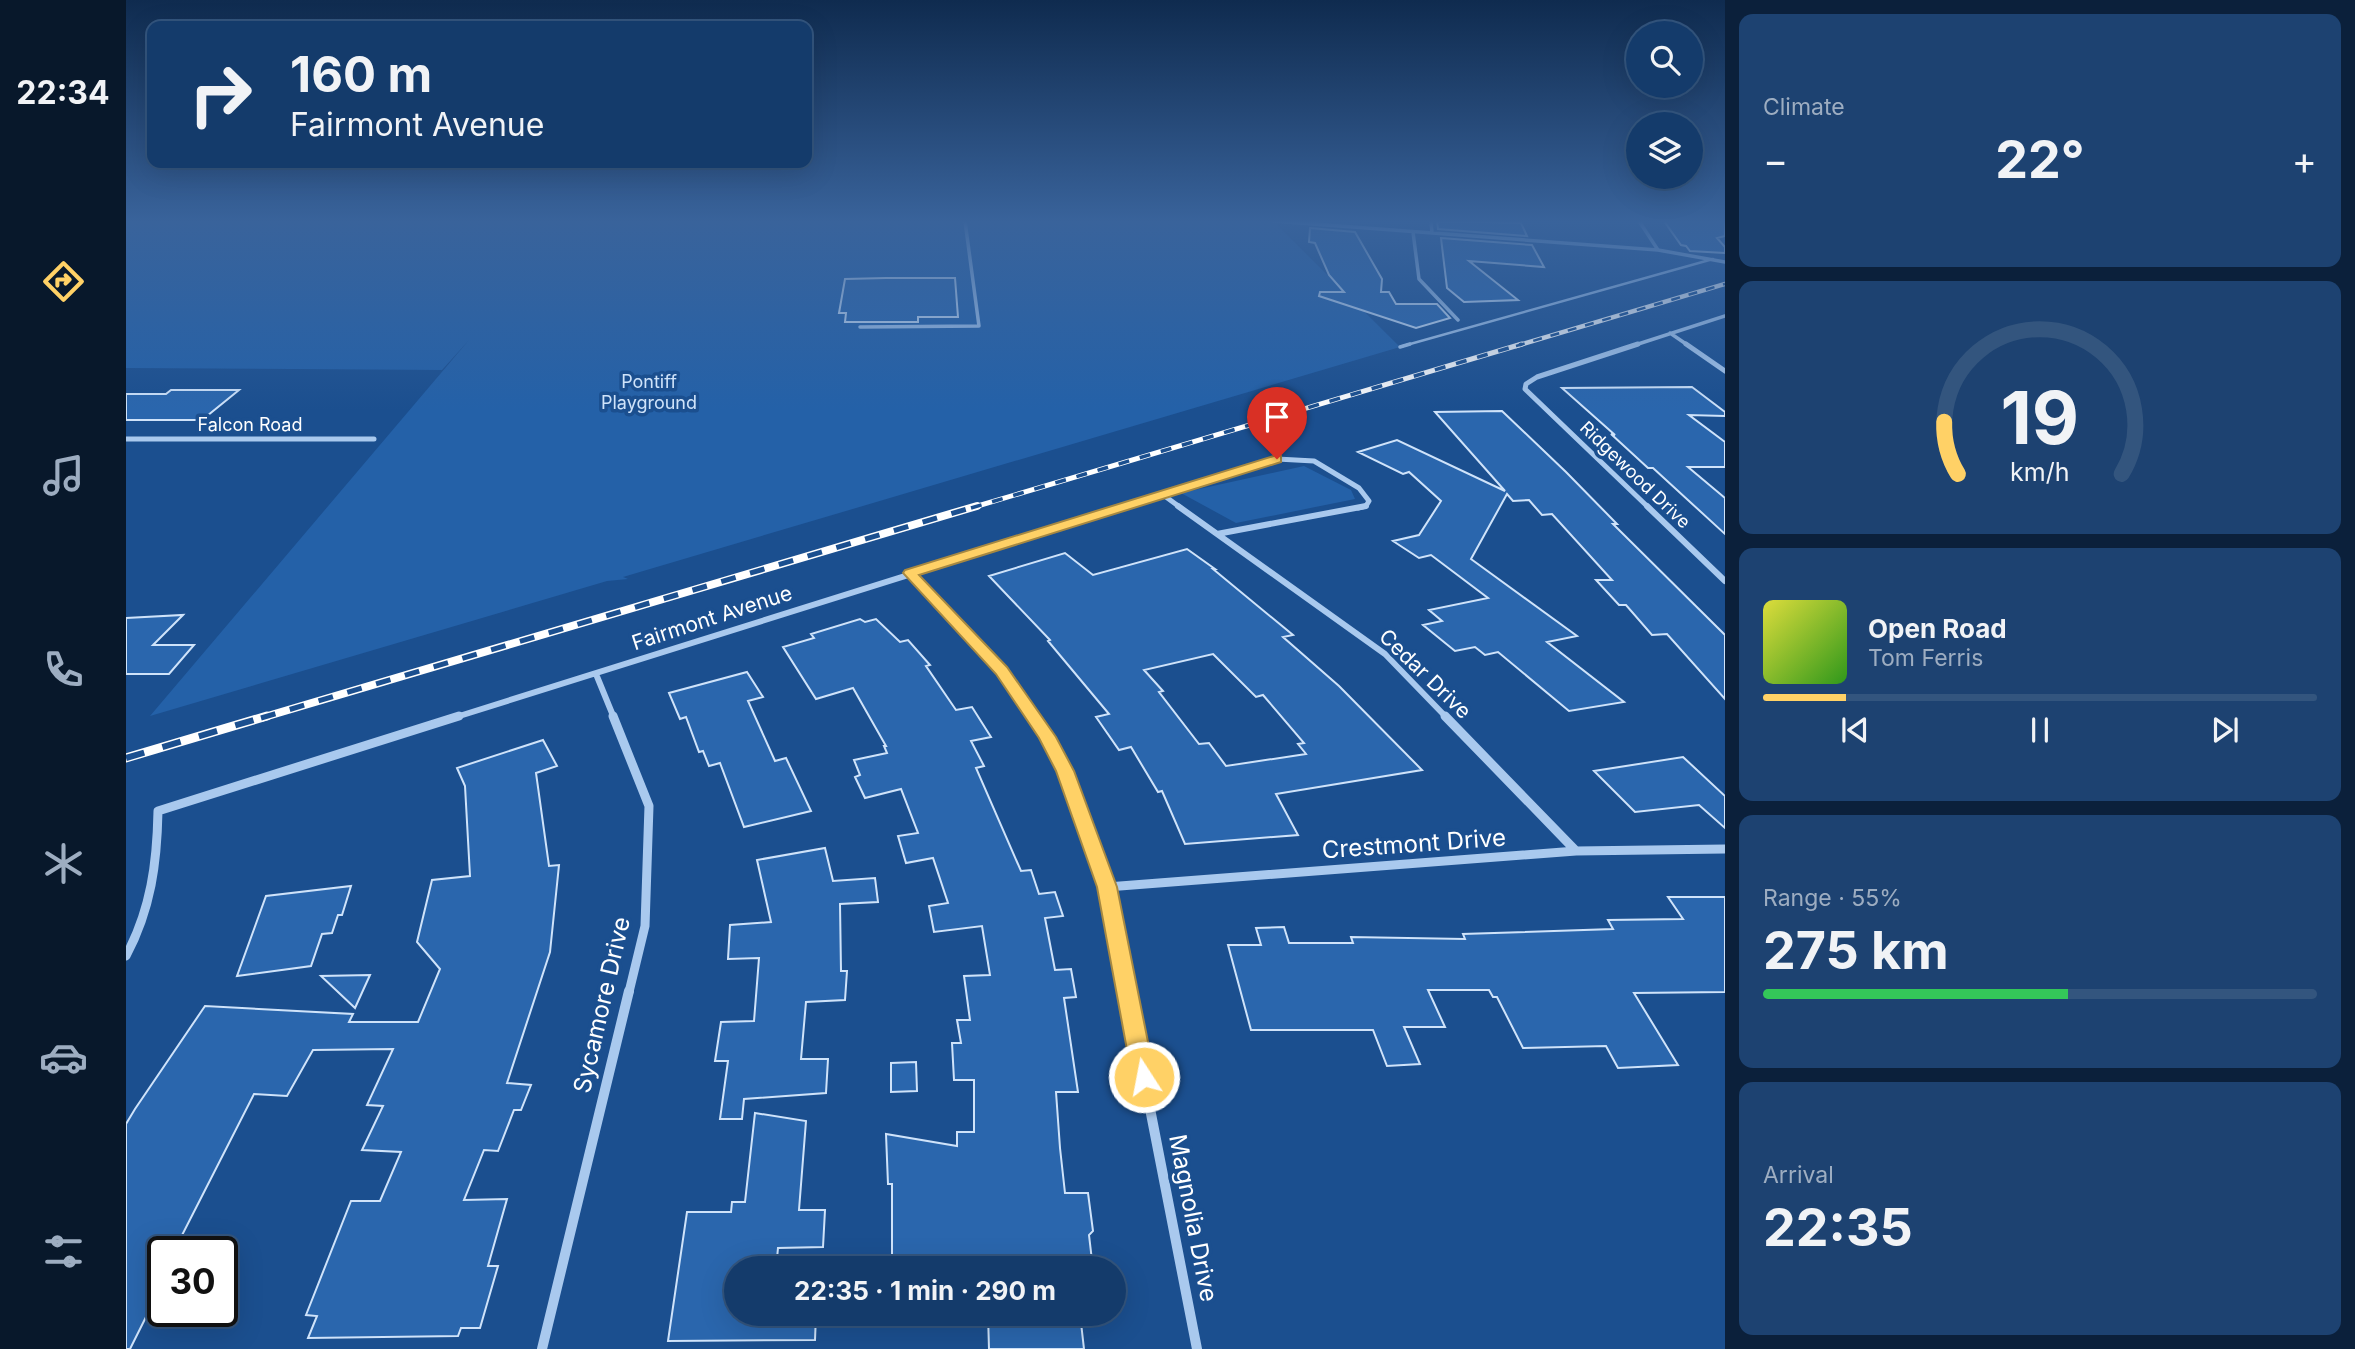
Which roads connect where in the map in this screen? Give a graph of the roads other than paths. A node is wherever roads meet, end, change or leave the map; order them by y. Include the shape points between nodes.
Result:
1 (973, 284) edge
2 (1424, 284) edge
3 (1624, 284) edge
4 (1725, 316) edge
5 (1458, 320) dead end
6 (860, 327) dead end
7 (1670, 333) junction
8 (1400, 347) dead end
9 (1725, 371) edge
10 (126, 439) edge
11 (374, 439) dead end
12 (1162, 494) junction
13 (1217, 534) junction
14 (910, 573) junction
15 (1725, 581) edge
16 (596, 674) junction
17 (1725, 849) edge
18 (1576, 851) junction
19 (1107, 887) junction
20 (126, 956) edge
21 (542, 1349) edge
22 (1197, 1349) edge

1 - 6 street via 979,326
2 - 5 street
3 - 8 lane
4 - 7 street
7 - 9 street
7 - 15 street, Ridgewood Drive via 1537,377 1525,389
10 - 11 street, Falcon Road
12 - 13 street, Cedar Drive
12 - 13 street, Fairmont Avenue via 1277,459 1314,461 1359,488 1370,500 1366,506
12 - 14 street, Fairmont Avenue
13 - 18 street, Cedar Drive via 1385,654
14 - 16 street, Fairmont Avenue
14 - 19 street, Magnolia Drive via 1001,671 1047,737 1080,805
16 - 20 street, Fairmont Avenue via 158,811 156,875 140,932
16 - 21 street, Sycamore Drive via 649,806 645,926
17 - 18 street, Crestmont Drive
18 - 19 street, Crestmont Drive
19 - 22 street, Magnolia Drive

